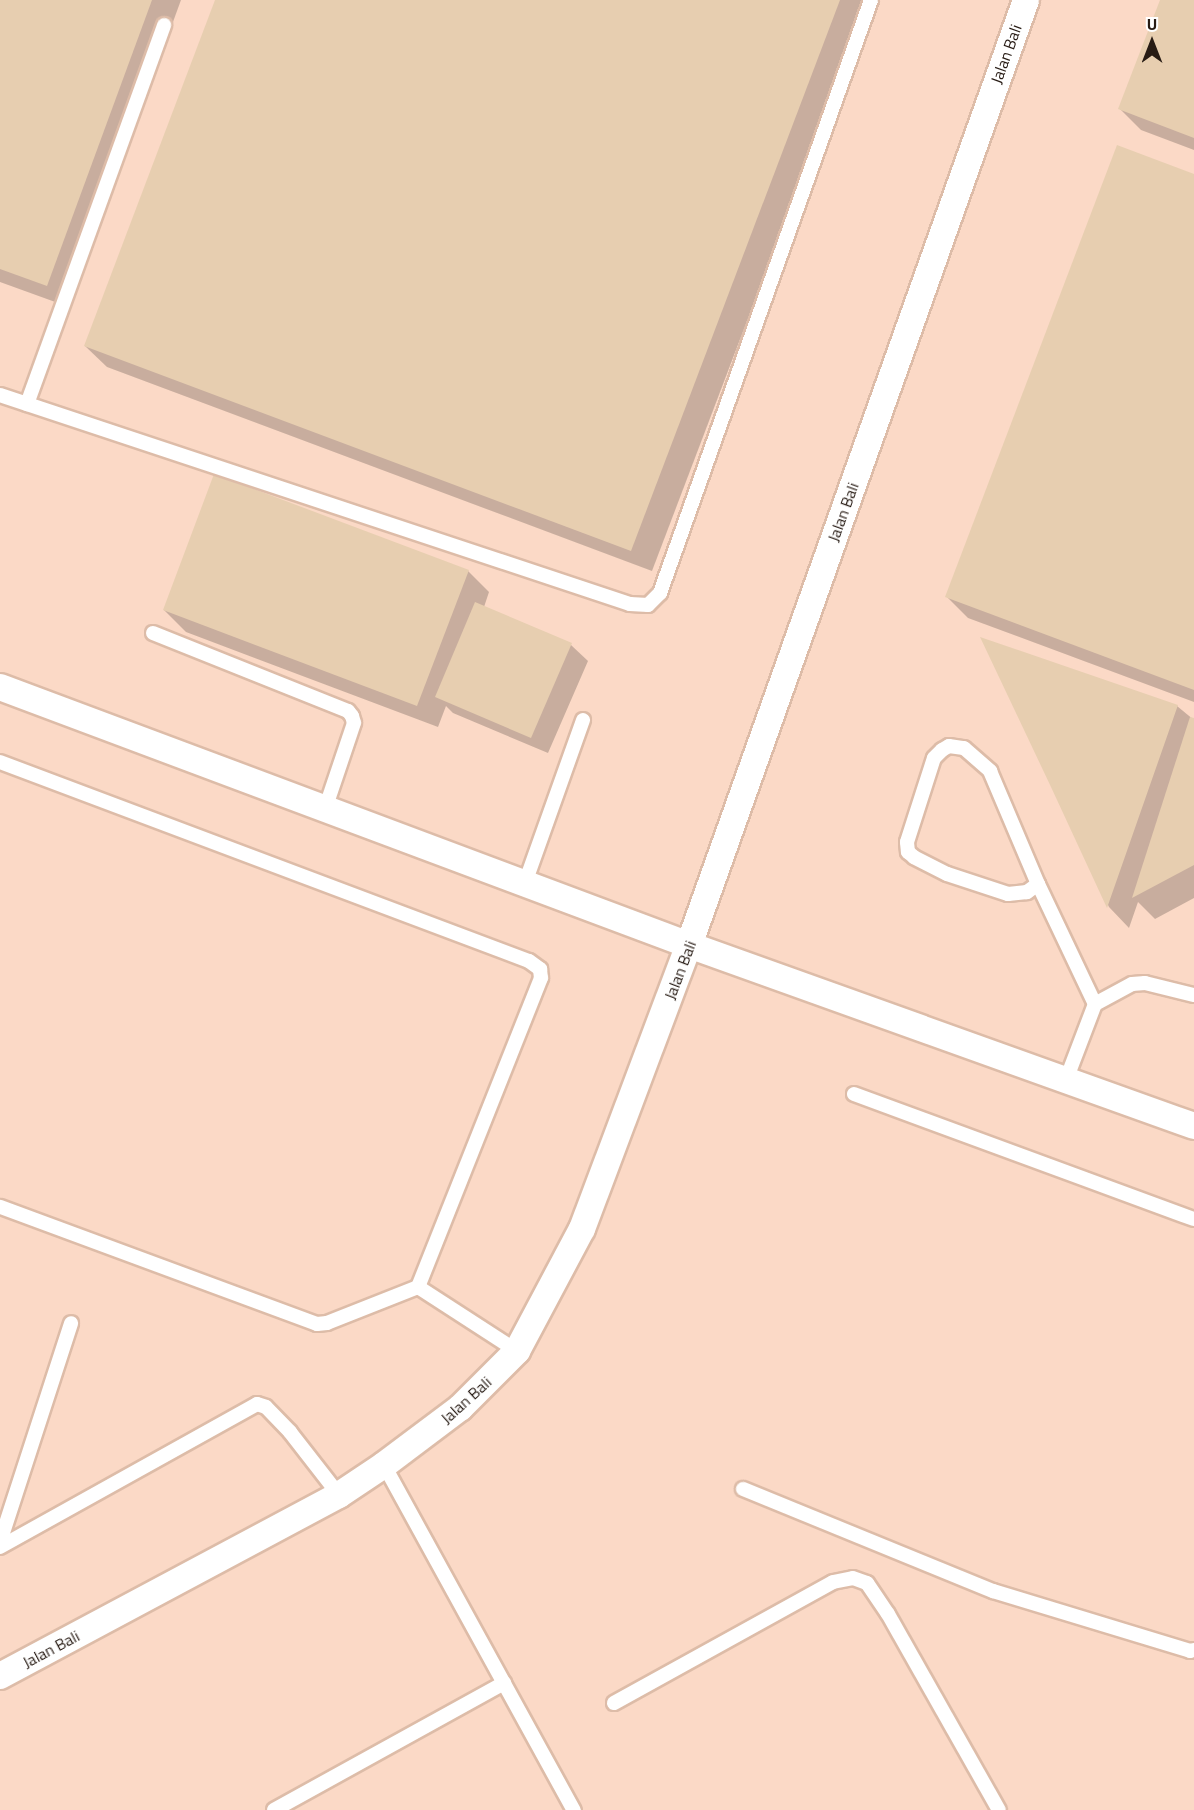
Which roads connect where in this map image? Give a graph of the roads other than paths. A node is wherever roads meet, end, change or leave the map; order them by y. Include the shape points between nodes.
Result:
1 (871, 0) edge
2 (1026, 0) edge
3 (164, 25) dead end
4 (0, 395) edge
5 (27, 404) junction
6 (153, 633) dead end
7 (0, 687) edge
8 (583, 720) dead end
9 (0, 762) edge
10 (325, 809) junction
11 (525, 884) junction
12 (1038, 884) junction
13 (689, 945) junction
14 (1194, 995) edge
15 (1095, 1004) junction
16 (1066, 1080) junction
17 (854, 1094) dead end
18 (1194, 1126) edge
19 (0, 1207) edge
20 (1194, 1218) edge
21 (418, 1287) junction
22 (71, 1323) dead end
23 (517, 1351) junction
24 (390, 1476) junction
25 (743, 1490) dead end
26 (339, 1495) junction
27 (0, 1544) edge
28 (1194, 1650) edge
29 (0, 1676) edge
30 (504, 1683) junction
31 (614, 1703) dead end
32 (274, 1810) edge
33 (574, 1810) edge
34 (999, 1810) edge

1 - 5 lane via 660,593 648,605 630,604
2 - 13 street, Jalan Bali
3 - 5 lane
4 - 5 lane
6 - 10 lane via 348,711 354,723
7 - 10 street
8 - 11 lane
9 - 21 lane via 529,961 540,969 539,987
10 - 11 street
11 - 13 street
12 - 12 lane via 1027,892 1008,894 947,874 908,852 907,842 934,758 942,750 949,746 964,748 990,771
12 - 15 lane
13 - 16 street
13 - 23 street, Jalan Bali via 582,1228
14 - 15 lane via 1138,983
15 - 16 lane
16 - 18 street
17 - 20 lane
19 - 21 lane via 317,1324
21 - 23 lane
22 - 27 lane
23 - 24 street, Jalan Bali
24 - 26 street, Jalan Bali
24 - 30 lane
25 - 28 lane via 993,1592
26 - 27 lane via 290,1432 266,1407 257,1404
26 - 29 street, Jalan Bali
30 - 32 lane
30 - 33 lane
31 - 34 lane via 833,1582 853,1578 867,1582 888,1614

